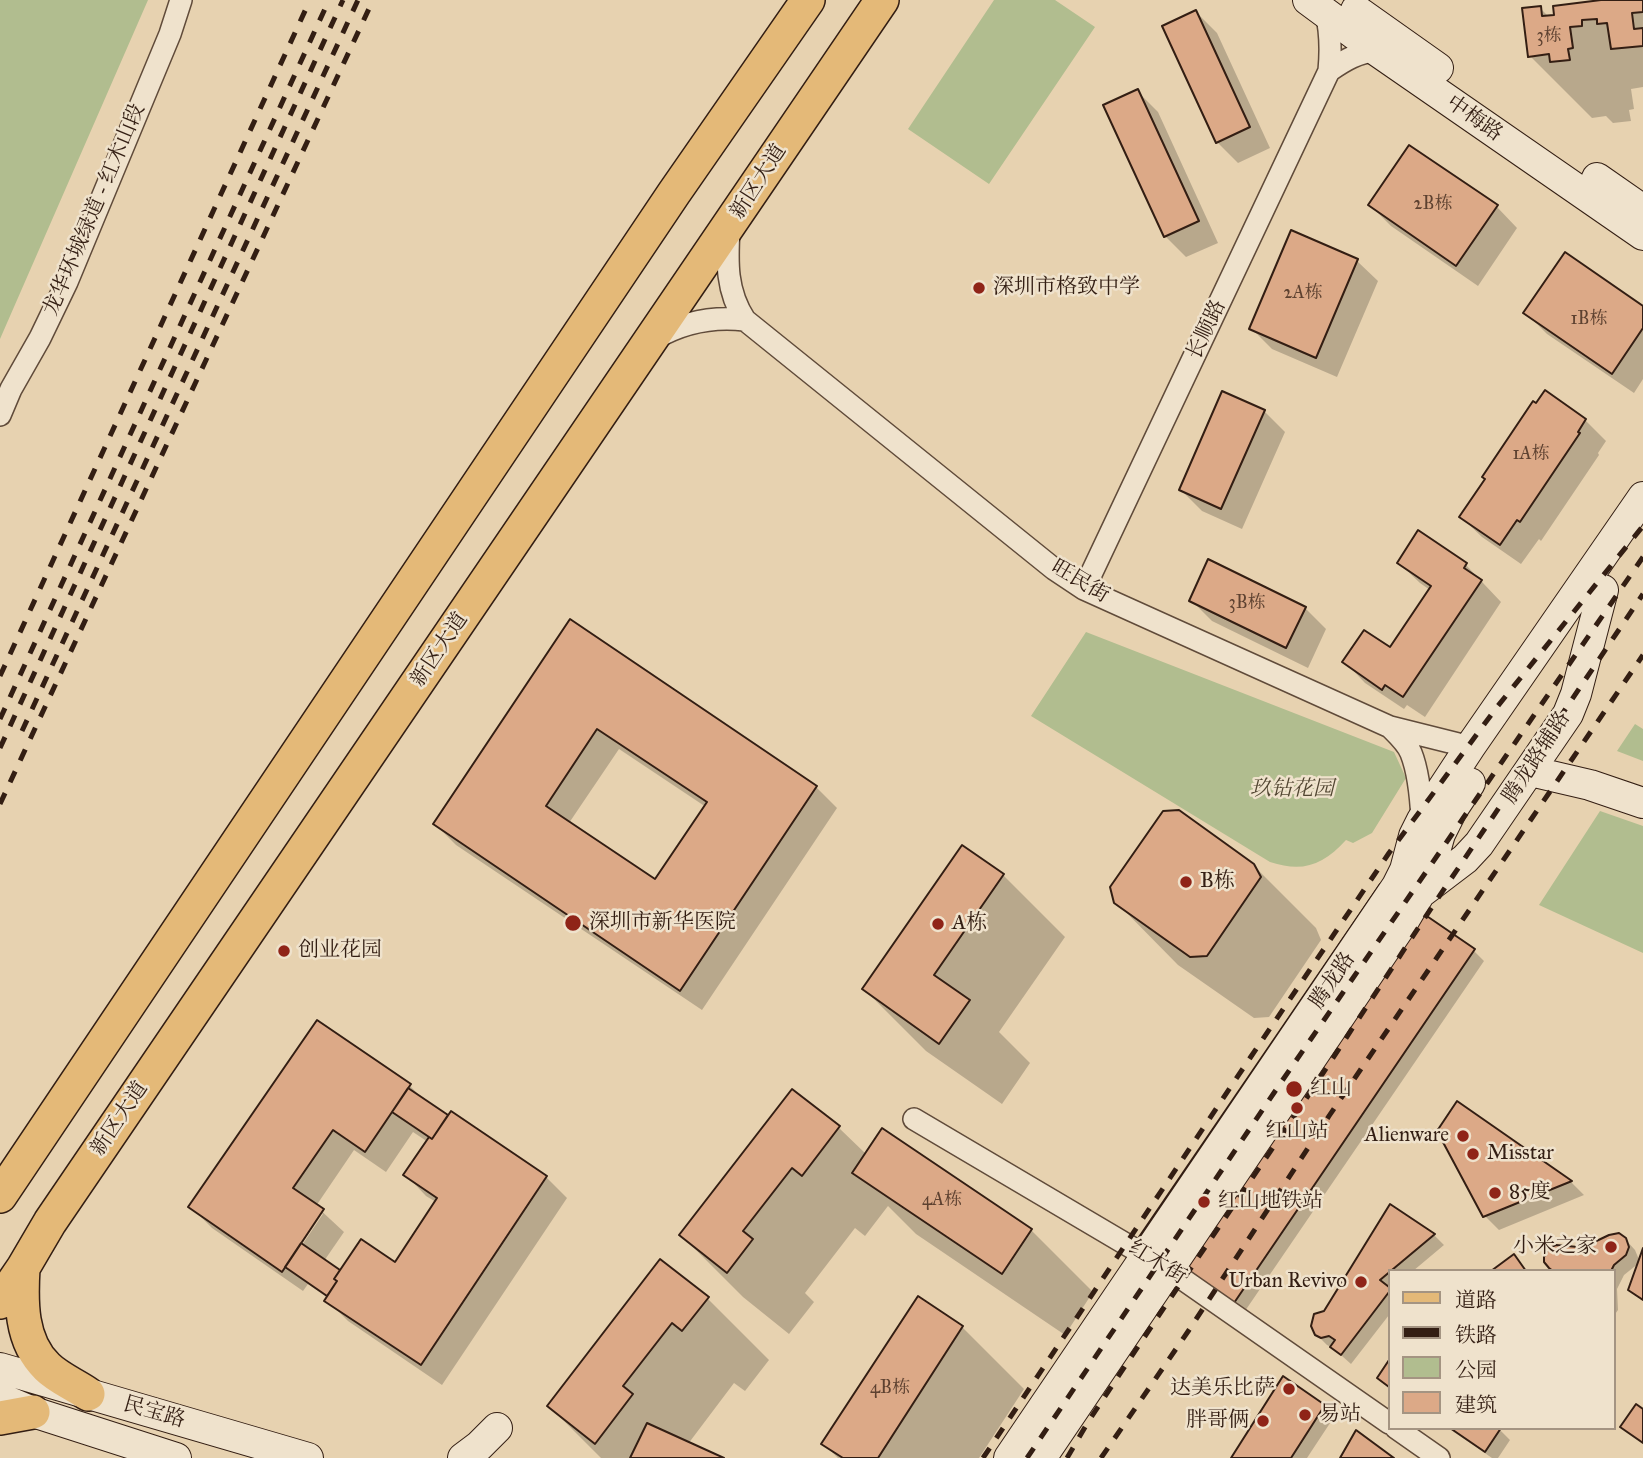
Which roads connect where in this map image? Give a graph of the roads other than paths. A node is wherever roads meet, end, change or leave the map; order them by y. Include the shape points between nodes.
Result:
1 (181, 0) edge
2 (808, 0) edge
3 (882, 0) edge
4 (1325, 4) edge
5 (1377, 51) junction
6 (1329, 71) junction
7 (1643, 210) edge
8 (729, 227) junction
9 (1643, 235) edge
10 (746, 320) junction
11 (651, 341) junction
12 (0, 415) edge
13 (1643, 497) edge
14 (1643, 532) edge
15 (1084, 589) junction
16 (1603, 590) junction
17 (1390, 727) junction
18 (1469, 747) junction
19 (1530, 771) junction
20 (1643, 803) edge
21 (1422, 820) junction
22 (1419, 895) junction
23 (914, 1119) dead end
24 (0, 1196) edge
25 (1157, 1263) junction
26 (23, 1268) junction
27 (0, 1302) edge
28 (0, 1368) edge
29 (88, 1394) junction
30 (0, 1398) edge
31 (33, 1412) junction
32 (0, 1418) edge
33 (1388, 1422) edge
34 (1399, 1430) edge
35 (126, 1451) edge
36 (176, 1458) edge
37 (308, 1458) edge
38 (463, 1458) edge
39 (494, 1458) edge
40 (1009, 1458) edge
41 (1041, 1458) edge
42 (1439, 1458) edge

1 - 12 street, 龙华环城绿道 - 红木山段 via 67,282
2 - 24 main road
3 - 8 main road, 新区大道
4 - 5 main road, 中梅路
4 - 6 street via 1331,41
4 - 7 main road, 中梅路
5 - 6 street via 1350,57
5 - 9 main road, 中梅路
6 - 15 street, 长顺路
8 - 10 street via 730,286
8 - 11 main road, 新区大道
10 - 11 street via 707,319 669,330
10 - 15 street, 旺民街
11 - 26 main road, 新区大道
13 - 18 main road, 腾龙路
14 - 16 main road, 腾龙路
15 - 17 street, 旺民街
16 - 19 main road, 腾龙路辅路 via 1568,714
16 - 22 main road, 腾龙路 via 1452,810
17 - 18 street, 旺民街
17 - 21 street via 1411,753
18 - 21 main road, 腾龙路
19 - 20 main road
19 - 22 main road, 腾龙路辅路 via 1472,852
21 - 25 main road, 腾龙路 via 1397,886
22 - 25 main road, 腾龙路
23 - 25 street, 红木街
25 - 33 street, 红木街
25 - 40 main road, 腾龙路
25 - 41 main road, 腾龙路
26 - 27 main road, 新区大道
26 - 29 main road via 21,1300 30,1342 45,1366
28 - 29 main road, 民宝路
29 - 37 main road, 民宝路
30 - 31 main road, 民宝路
31 - 32 main road
31 - 35 main road, 民宝路
34 - 42 street
35 - 36 main road, 民宝路
38 - 39 main road via 497,1428

